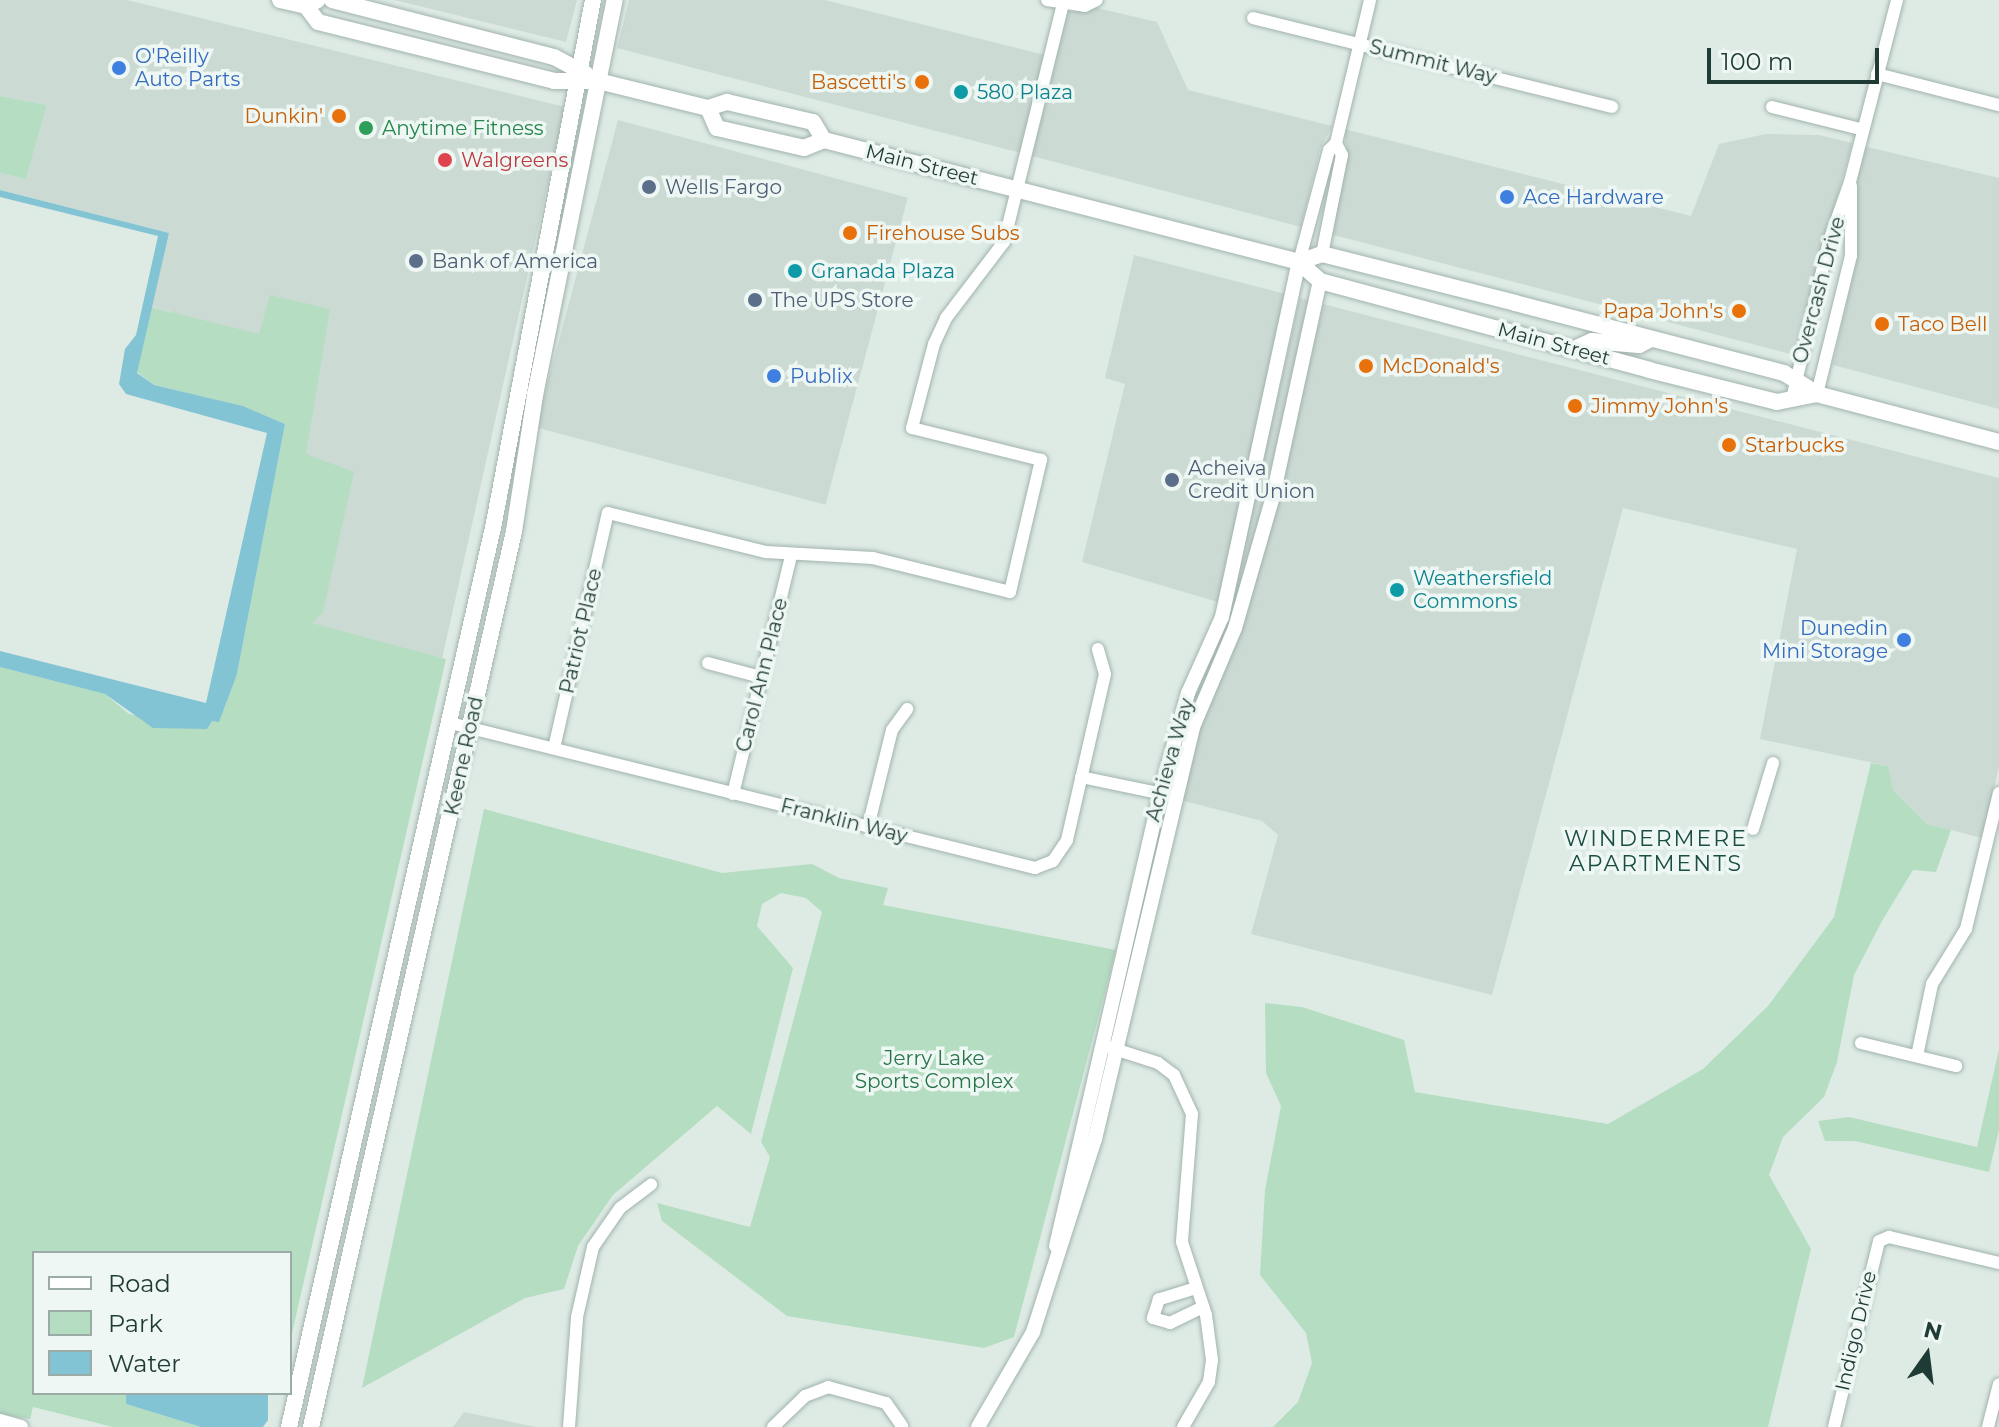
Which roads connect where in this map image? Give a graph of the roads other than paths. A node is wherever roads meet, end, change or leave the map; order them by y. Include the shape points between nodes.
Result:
1 (280, 0) edge
2 (332, 0) edge
3 (593, 0) edge
4 (615, 0) edge
5 (1047, 0) edge
6 (1097, 0) edge
7 (1370, 0) edge
8 (1897, 0) edge
9 (312, 3) edge
10 (1063, 4) junction
11 (1253, 18) dead end
12 (1358, 44) junction
13 (1877, 74) junction
14 (577, 75) junction
15 (598, 81) junction
16 (1999, 105) edge
17 (1612, 107) dead end
18 (1772, 107) dead end
19 (708, 108) junction
20 (1860, 129) junction
21 (824, 140) junction
22 (1336, 143) junction
23 (1850, 182) junction
24 (1018, 189) junction
25 (1322, 254) junction
26 (1299, 262) junction
27 (1320, 281) junction
28 (1651, 339) junction
29 (1574, 349) junction
30 (1795, 380) junction
31 (1817, 394) junction
32 (1792, 399) junction
33 (1999, 442) edge
34 (791, 556) junction
35 (1098, 649) dead end
36 (708, 663) dead end
37 (761, 677) junction
38 (907, 709) dead end
39 (450, 723) junction
40 (470, 728) junction
41 (554, 748) junction
42 (1773, 763) dead end
43 (1081, 777) junction
44 (1999, 793) edge
45 (733, 794) junction
46 (1160, 794) junction
47 (1179, 795) junction
48 (868, 827) junction
49 (1753, 829) dead end
50 (1861, 1043) dead end
51 (1101, 1045) junction
52 (1118, 1049) junction
53 (1917, 1056) junction
54 (1956, 1066) dead end
55 (651, 1185) dead end
56 (1054, 1263) junction
57 (1999, 1263) edge
58 (1196, 1288) junction
59 (1203, 1307) junction
60 (1999, 1384) edge
61 (1996, 1413) edge
62 (0, 1421) edge
63 (902, 1426) edge
64 (21, 1427) edge
65 (289, 1427) edge
66 (311, 1427) edge
67 (569, 1427) edge
68 (773, 1427) edge
69 (978, 1427) edge
70 (1183, 1427) edge
71 (1834, 1427) edge
72 (1988, 1427) edge

1 - 9 main road, Main Street
2 - 14 main road, Main Street via 554,57
3 - 14 main road, Keene Road
4 - 15 main road, Keene Road
5 - 10 street
6 - 10 street via 1085,6
7 - 12 street
8 - 13 street, Overcash Drive
9 - 14 main road, Main Street via 318,22 554,81
10 - 24 street
11 - 12 street, Summit Way
12 - 17 street, Summit Way
12 - 22 street
13 - 16 street
13 - 20 street, Overcash Drive
14 - 15 main road, Main Street
14 - 39 main road, Keene Road via 493,528
15 - 19 main road, Main Street
15 - 40 main road, Keene Road via 514,531
18 - 20 street
19 - 21 main road, Main Street via 727,102 813,122
19 - 21 main road, Main Street via 717,128 804,148
20 - 23 street, Overcash Drive
21 - 24 main road, Main Street
22 - 25 street via 1342,155
22 - 26 street via 1329,150
23 - 30 street, Overcash Drive via 1829,241
23 - 31 street, Overcash Drive via 1851,256
24 - 26 main road, Main Street
24 - 34 street via 1004,242 946,318 934,344 912,428 1041,460 1010,592 873,558
25 - 26 main road
25 - 27 main road
25 - 28 main road, Main Street
26 - 27 main road, Main Street
26 - 46 street, Achieva Way via 1222,617 1188,693
27 - 29 main road, Main Street
27 - 47 street, Achieva Way via 1273,496 1235,628 1193,727
28 - 29 main road via 1639,345 1592,341
28 - 30 main road, Main Street
29 - 32 main road, Main Street via 1777,402
30 - 31 main road, Main Street
30 - 32 street, Overcash Drive
31 - 32 main road, Main Street
31 - 33 main road, Main Street
34 - 37 street, Carol Ann Place
34 - 41 street, Patriot Place via 608,513
35 - 43 street, Franklin Way via 1105,674
36 - 37 street
37 - 45 street, Carol Ann Place
38 - 48 street via 892,730
39 - 40 street, Franklin Way
39 - 65 main road, Keene Road
40 - 41 street, Franklin Way
40 - 66 main road, Keene Road
41 - 45 street, Franklin Way
42 - 49 street
43 - 46 street
43 - 48 street, Franklin Way via 1064,849 1035,868
44 - 53 street via 1966,929 1932,984
45 - 48 street, Franklin Way
46 - 47 street
46 - 51 street, Achieva Way
47 - 52 street, Achieva Way
50 - 53 street
51 - 52 street
51 - 56 street, Achieva Way
52 - 56 street, Achieva Way
52 - 58 street via 1158,1063 1185,1090 1193,1133 1181,1234
53 - 54 street
55 - 67 street via 620,1208 593,1247 577,1317
56 - 69 street, Achieva Way via 1016,1367
57 - 71 street, Indigo Drive via 1883,1237 1874,1253
58 - 59 street
58 - 59 street via 1159,1299 1153,1318 1170,1323
59 - 70 street via 1211,1342 1209,1382
60 - 61 street
61 - 72 street
62 - 64 street
63 - 68 street via 886,1403 828,1387 805,1396

